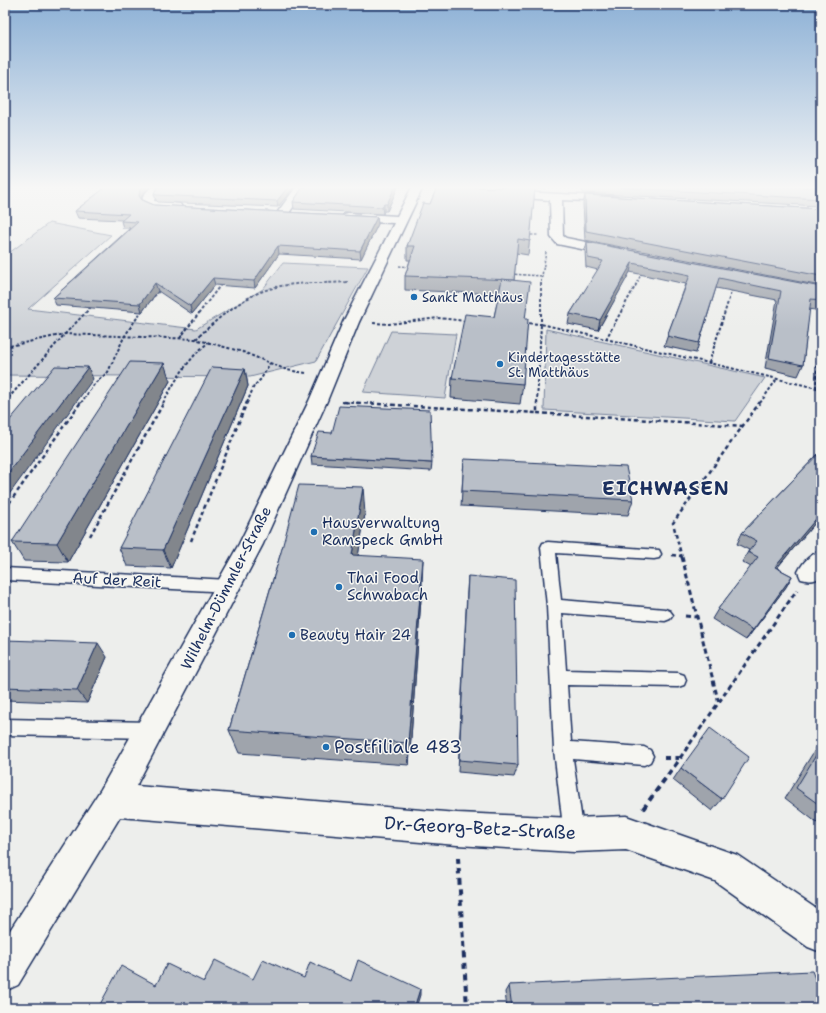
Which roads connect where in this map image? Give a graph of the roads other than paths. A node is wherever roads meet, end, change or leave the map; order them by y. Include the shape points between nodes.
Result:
1 (394, 234) edge
2 (559, 234) edge
3 (650, 259) edge
4 (654, 554) dead end
5 (5, 574) edge
6 (229, 586) junction
7 (554, 606) junction
8 (665, 614) dead end
9 (559, 677) junction
10 (678, 680) dead end
11 (5, 727) edge
12 (151, 730) junction
13 (563, 750) junction
14 (644, 756) dead end
15 (112, 800) junction
16 (574, 835) junction
17 (821, 934) edge
18 (5, 972) edge

1 - 6 street, Wilhelm-Dümmler-Straße via 351,322 318,401 251,544
2 - 3 street via 559,239
4 - 7 lane via 548,546
5 - 6 lane, Auf der Reit
6 - 12 street, Wilhelm-Dümmler-Straße
7 - 8 lane
7 - 9 lane
9 - 10 lane
9 - 13 lane
11 - 12 lane
12 - 15 street, Wilhelm-Dümmler-Straße
13 - 14 lane
13 - 16 lane
15 - 16 street, Dr.-Georg-Betz-Straße via 457,829
15 - 18 street, Wilhelm-Dümmler-Straße
16 - 17 street, Dr.-Georg-Betz-Straße via 626,833 724,867

